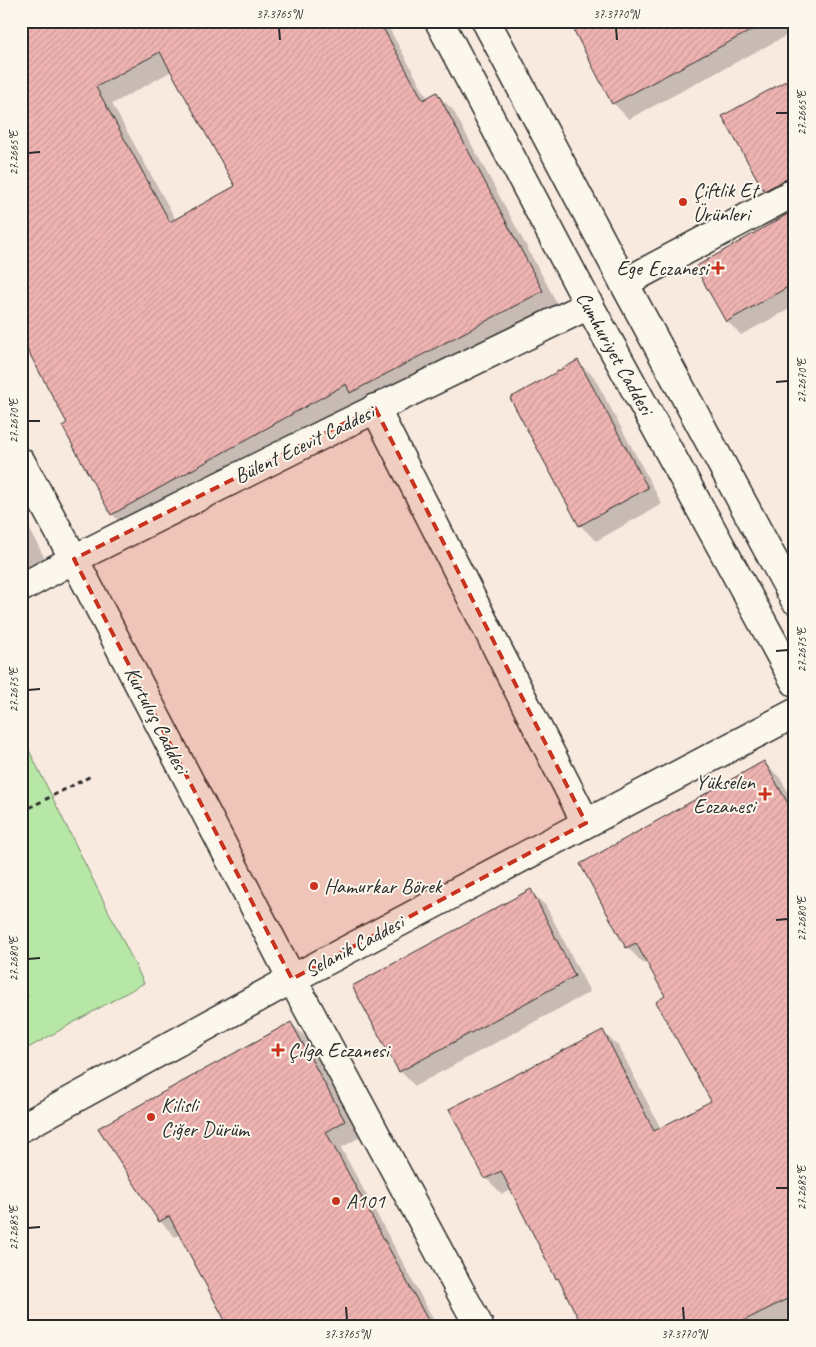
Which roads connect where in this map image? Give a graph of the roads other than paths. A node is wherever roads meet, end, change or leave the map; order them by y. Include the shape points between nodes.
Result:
1 (439, 21) edge
2 (486, 21) edge
3 (795, 192) edge
4 (624, 283) junction
5 (589, 305) junction
6 (376, 408) junction
7 (21, 462) edge
8 (74, 559) junction
9 (21, 588) edge
10 (795, 600) edge
11 (795, 682) edge
12 (795, 713) edge
13 (586, 823) junction
14 (292, 979) junction
15 (21, 1128) edge
16 (479, 1326) edge

1 - 5 street, Cumhuriyet Caddesi
2 - 4 street, Cumhuriyet Caddesi
3 - 4 street
4 - 10 street, Cumhuriyet Caddesi
5 - 6 street, Bülent Ecevit Caddesi
5 - 11 street, Cumhuriyet Caddesi
6 - 8 street, Bülent Ecevit Caddesi
6 - 13 street
7 - 8 street, Kurtuluş Caddesi
8 - 9 street, Bülent Ecevit Caddesi
8 - 14 street, Kurtuluş Caddesi
12 - 13 street, Selanik Caddesi
13 - 14 street, Selanik Caddesi
14 - 15 street, Selanik Caddesi
14 - 16 street, Kurtuluş Caddesi

